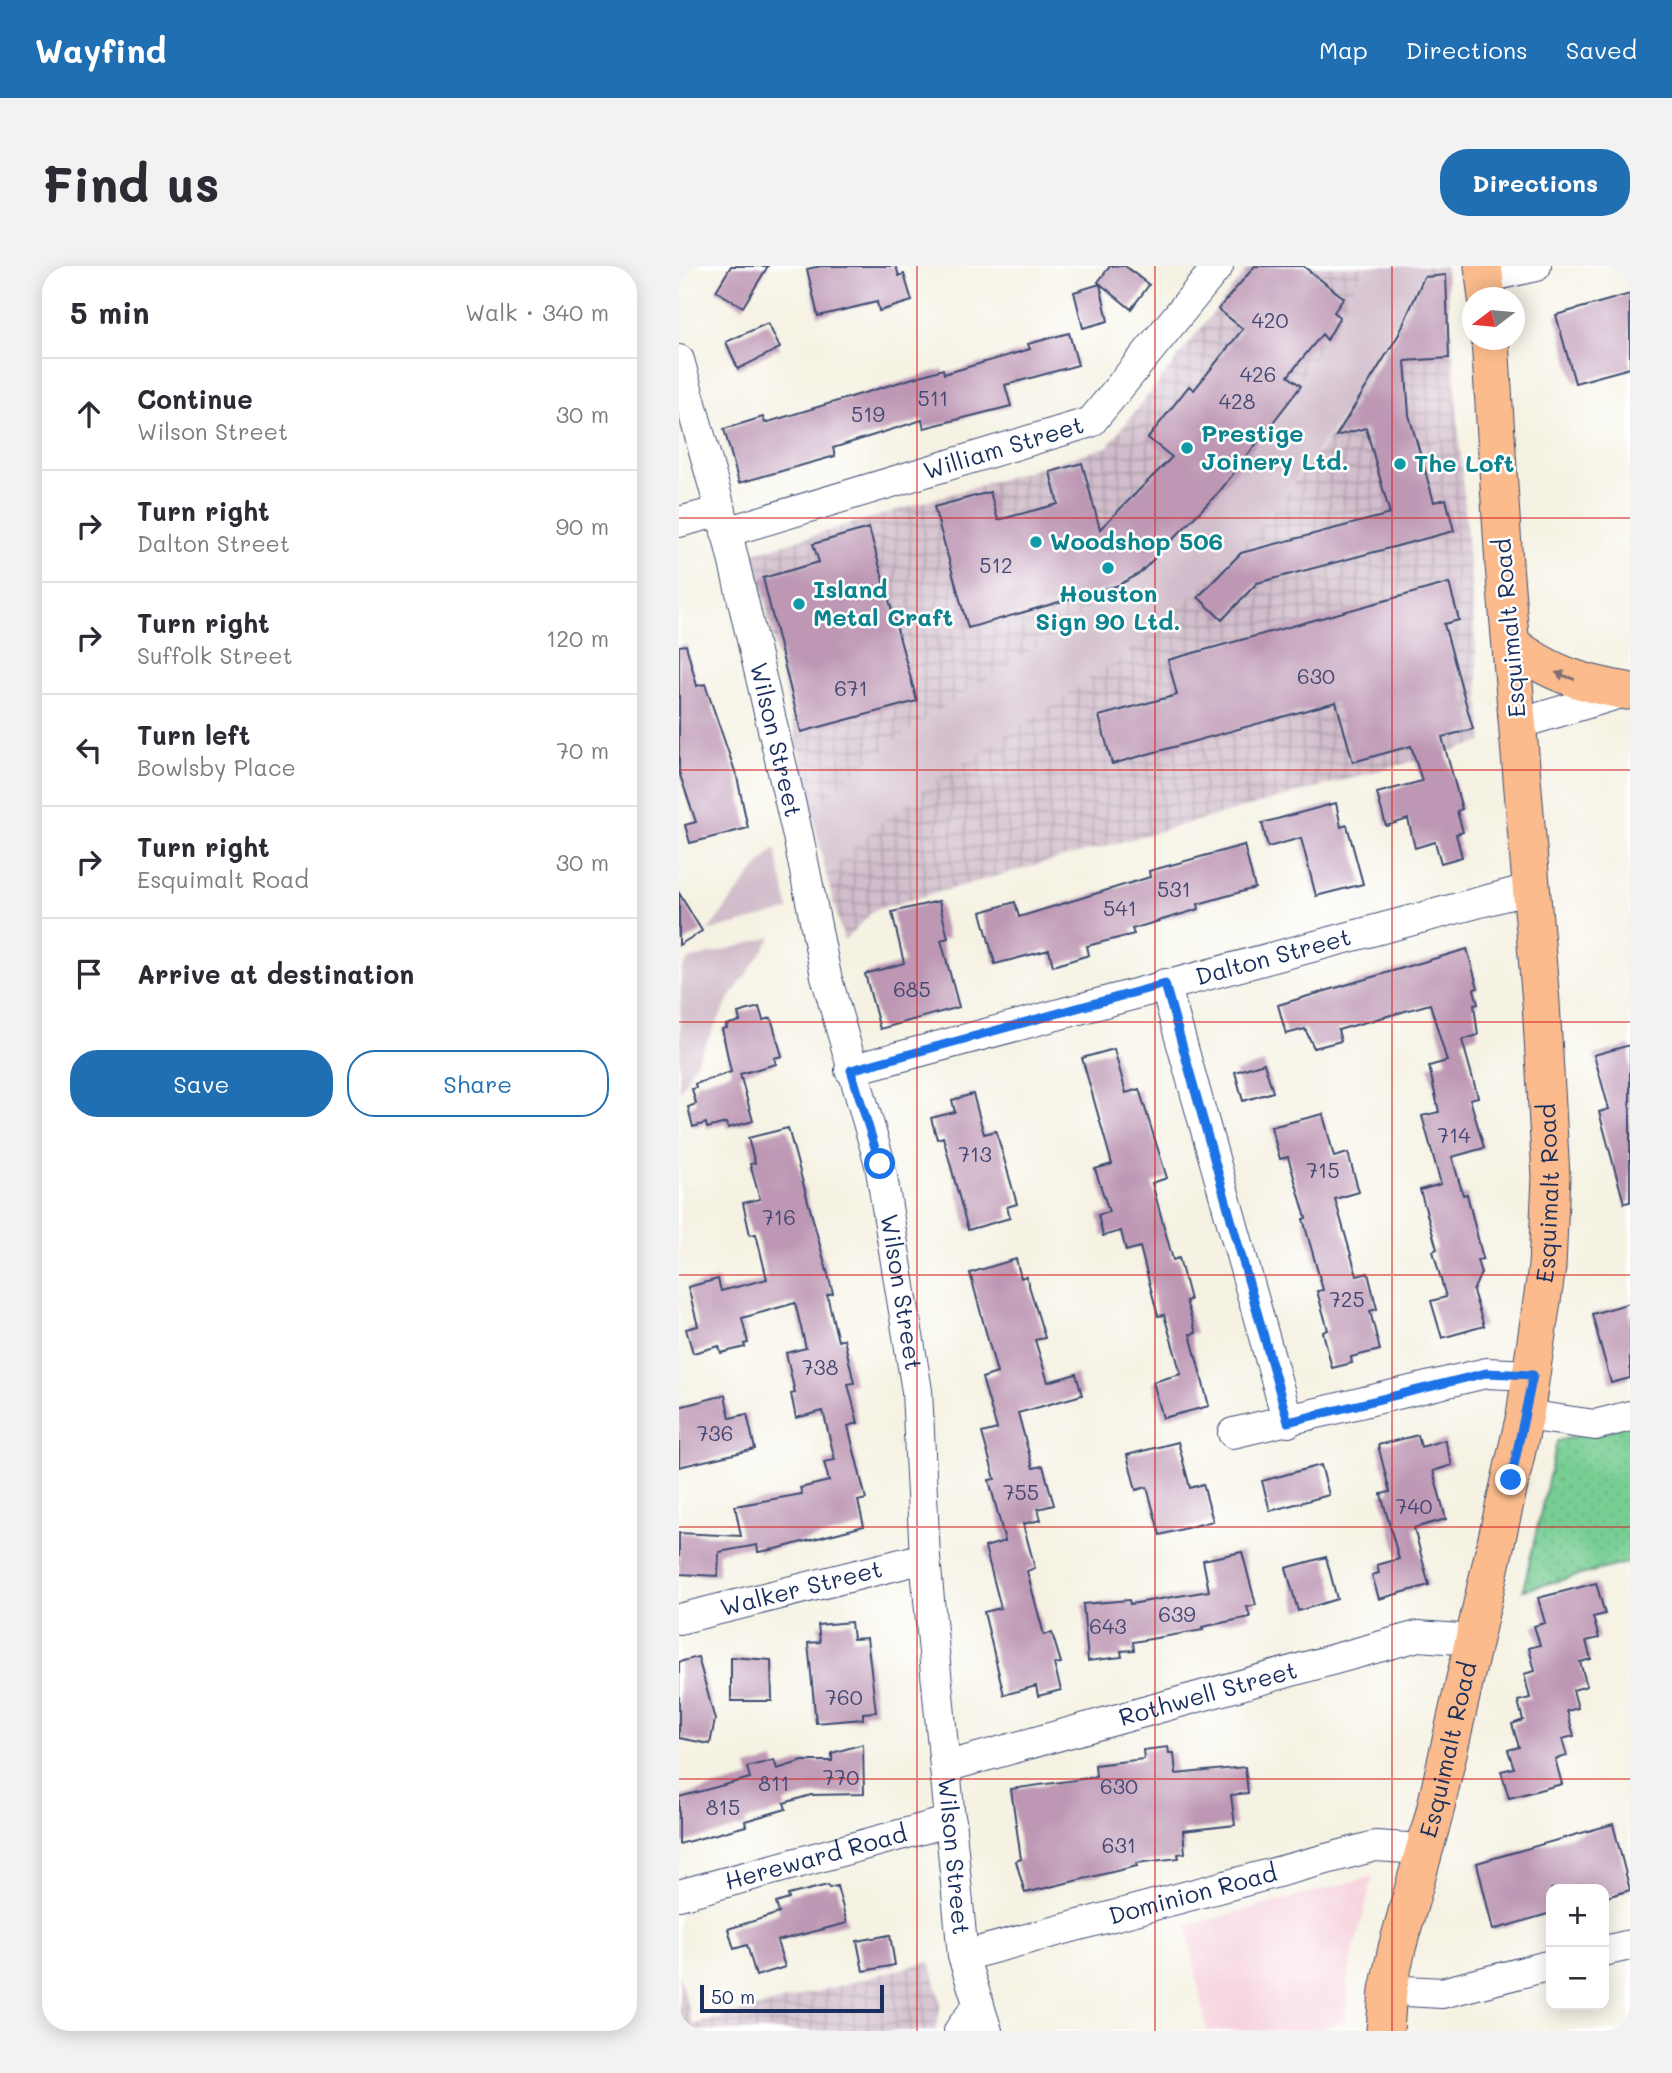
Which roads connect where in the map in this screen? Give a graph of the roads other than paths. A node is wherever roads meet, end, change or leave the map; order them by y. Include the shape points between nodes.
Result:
1 (1217, 266) edge
2 (1536, 266) edge
3 (1485, 280) edge
4 (1491, 350) edge
5 (679, 360) edge
6 (723, 521) junction
7 (679, 522) edge
8 (1511, 644) junction
9 (1629, 690) edge
10 (1518, 724) junction
11 (1533, 888) junction
12 (1165, 984) junction
13 (851, 1070) junction
14 (1533, 1375) junction
15 (1525, 1415) junction
16 (1630, 1416) edge
17 (1288, 1422) junction
18 (1233, 1433) dead end
19 (925, 1558) junction
20 (679, 1619) edge
21 (1474, 1640) junction
22 (945, 1767) junction
23 (951, 1821) junction
24 (1425, 1849) junction
25 (679, 1895) edge
26 (1630, 1945) edge
27 (1609, 1950) edge
28 (963, 1955) junction
29 (1546, 1966) edge
30 (1388, 1990) junction
31 (983, 2018) edge
32 (959, 2031) edge
33 (1385, 2031) edge

1 - 6 street, William Street via 1091,422
2 - 3 street
4 - 8 main road, Esquimalt Road
5 - 6 street, Wilson Street
6 - 7 street, William Street
6 - 13 street, Wilson Street
9 -> 8 main road via 1589,685 1544,668
8 - 10 main road, Esquimalt Road
9 - 10 street
10 - 11 main road, Esquimalt Road
11 - 12 street, Dalton Street
11 - 14 main road, Esquimalt Road via 1551,1175 1547,1267
12 - 13 street, Dalton Street
12 - 17 street
13 - 19 street, Wilson Street via 880,1164 905,1303 917,1391
14 - 15 main road, Esquimalt Road
14 - 17 street via 1486,1373
15 - 16 street via 1595,1425
15 - 21 main road, Esquimalt Road
17 - 18 street
19 - 20 street, Walker Street
19 - 22 street, Wilson Street
21 - 22 street, Rothwell Street via 1418,1636
21 - 24 main road, Esquimalt Road
22 - 23 street, Wilson Street
23 - 25 street, Hereward Road
23 - 28 street, Wilson Street
24 - 28 street, Dominion Road via 1375,1846
24 - 30 main road, Esquimalt Road
26 - 27 street
28 - 31 street, Wilson Street
29 - 30 street via 1442,1993
30 - 33 main road, Esquimalt Road
31 - 32 street

